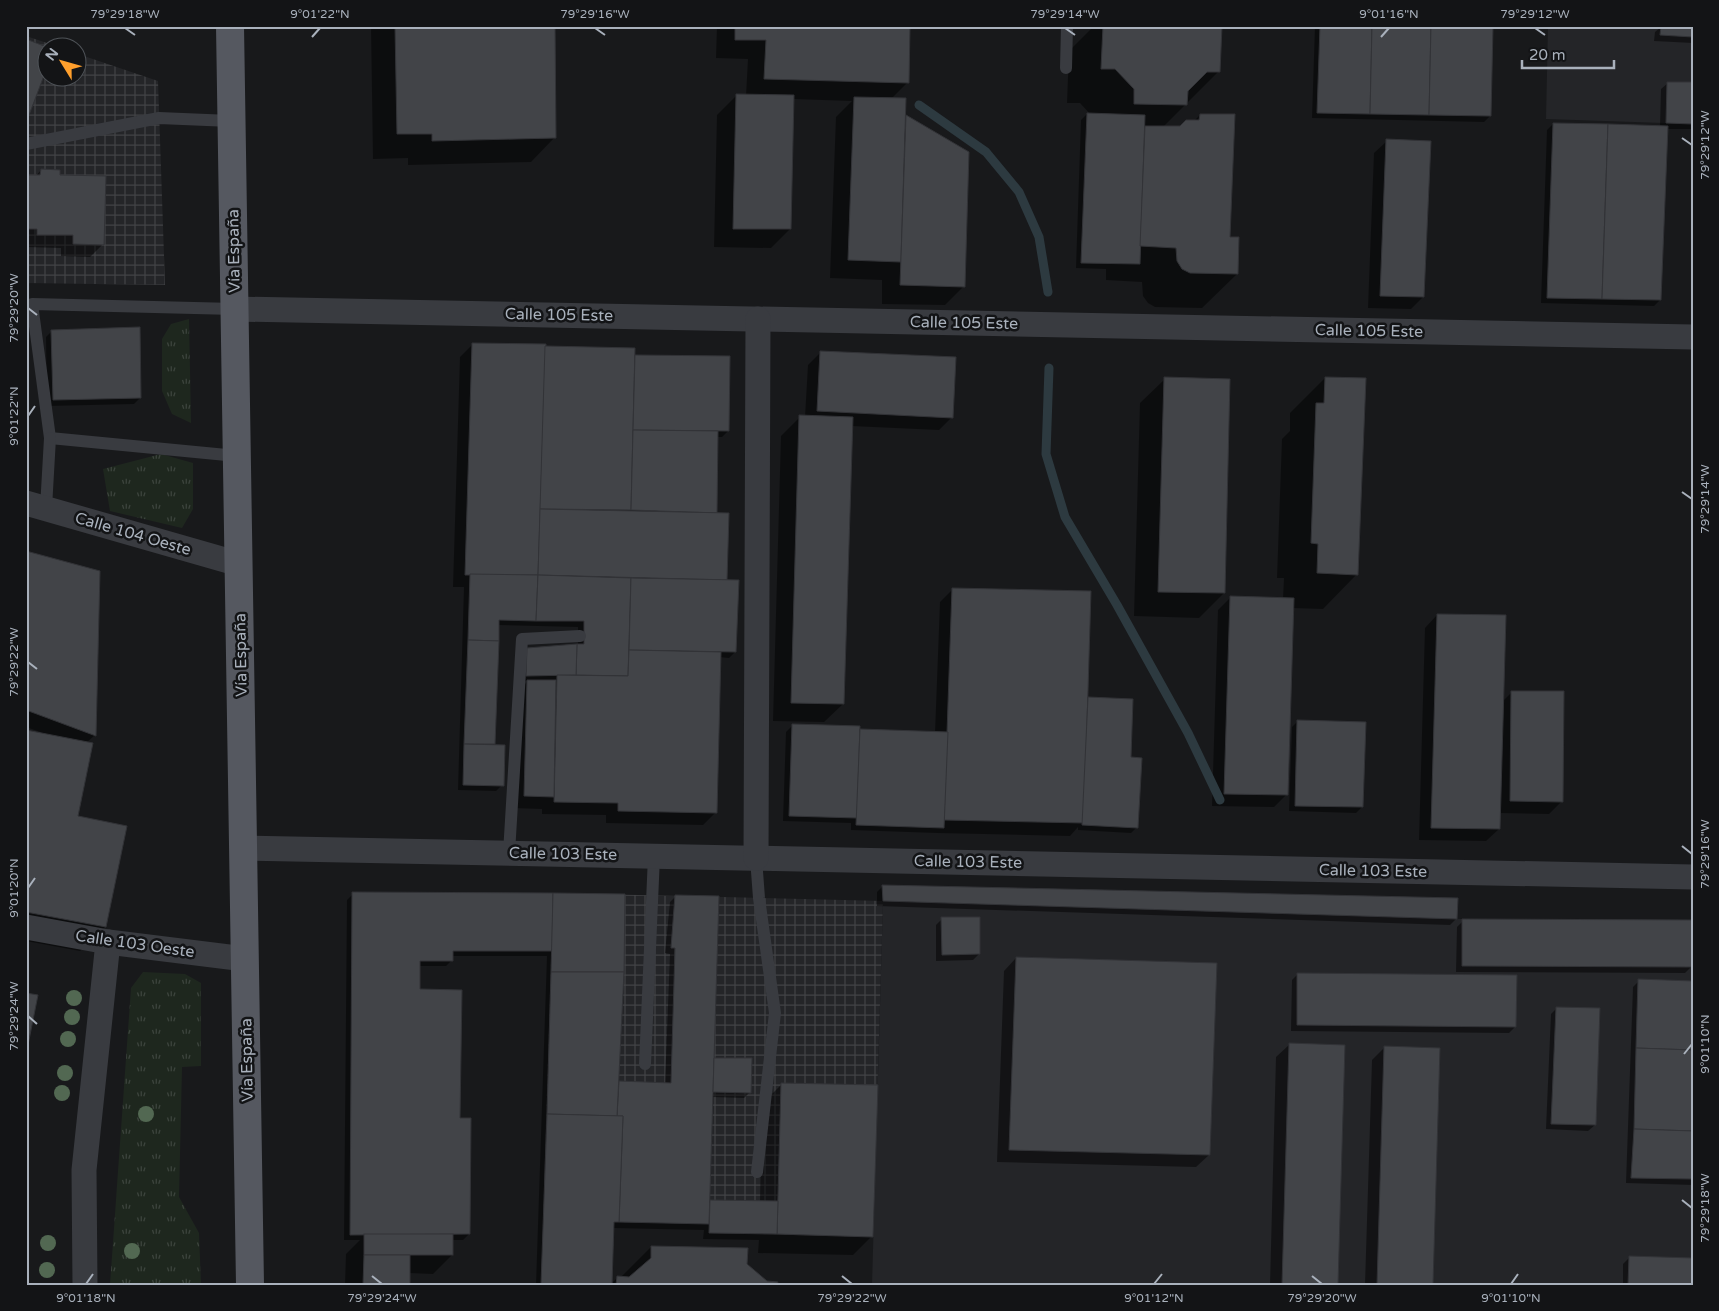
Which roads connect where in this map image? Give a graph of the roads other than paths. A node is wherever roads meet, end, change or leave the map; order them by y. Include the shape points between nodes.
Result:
1 (230, 26) edge
2 (1067, 26) edge
3 (1066, 68) dead end
4 (231, 121) junction
5 (26, 144) edge
6 (235, 309) junction
7 (758, 319) junction
8 (1693, 337) edge
9 (50, 438) junction
10 (237, 456) junction
11 (36, 506) edge
12 (239, 564) junction
13 (580, 636) dead end
14 (244, 848) junction
15 (509, 853) junction
16 (654, 856) junction
17 (756, 858) junction
18 (1693, 877) edge
19 (26, 927) edge
20 (108, 942) junction
21 (245, 959) junction
22 (645, 1064) dead end
23 (758, 1172) dead end
24 (84, 1285) edge
25 (250, 1285) edge

1 - 4 main road, Vía España
2 - 3 lane
4 - 5 lane via 159,118
4 - 6 main road, Vía España
6 - 7 street, Calle 105 Este
6 - 9 lane via 32,304
6 - 10 main road, Vía España
7 - 8 street, Calle 105 Este
7 - 17 street
9 - 10 lane
9 - 11 lane
10 - 12 main road, Vía España
11 - 12 street, Calle 104 Oeste
12 - 14 main road, Vía España
13 - 15 lane via 522,639
14 - 15 street, Calle 103 Este
14 - 21 main road, Vía España
15 - 16 street, Calle 103 Este
16 - 17 street, Calle 103 Este
16 - 22 lane
17 - 18 street, Calle 103 Este
17 - 23 lane via 758,898 775,1013
19 - 20 street, Calle 103 Oeste
20 - 21 street, Calle 103 Oeste
20 - 24 street via 84,1170
21 - 25 main road, Vía España

